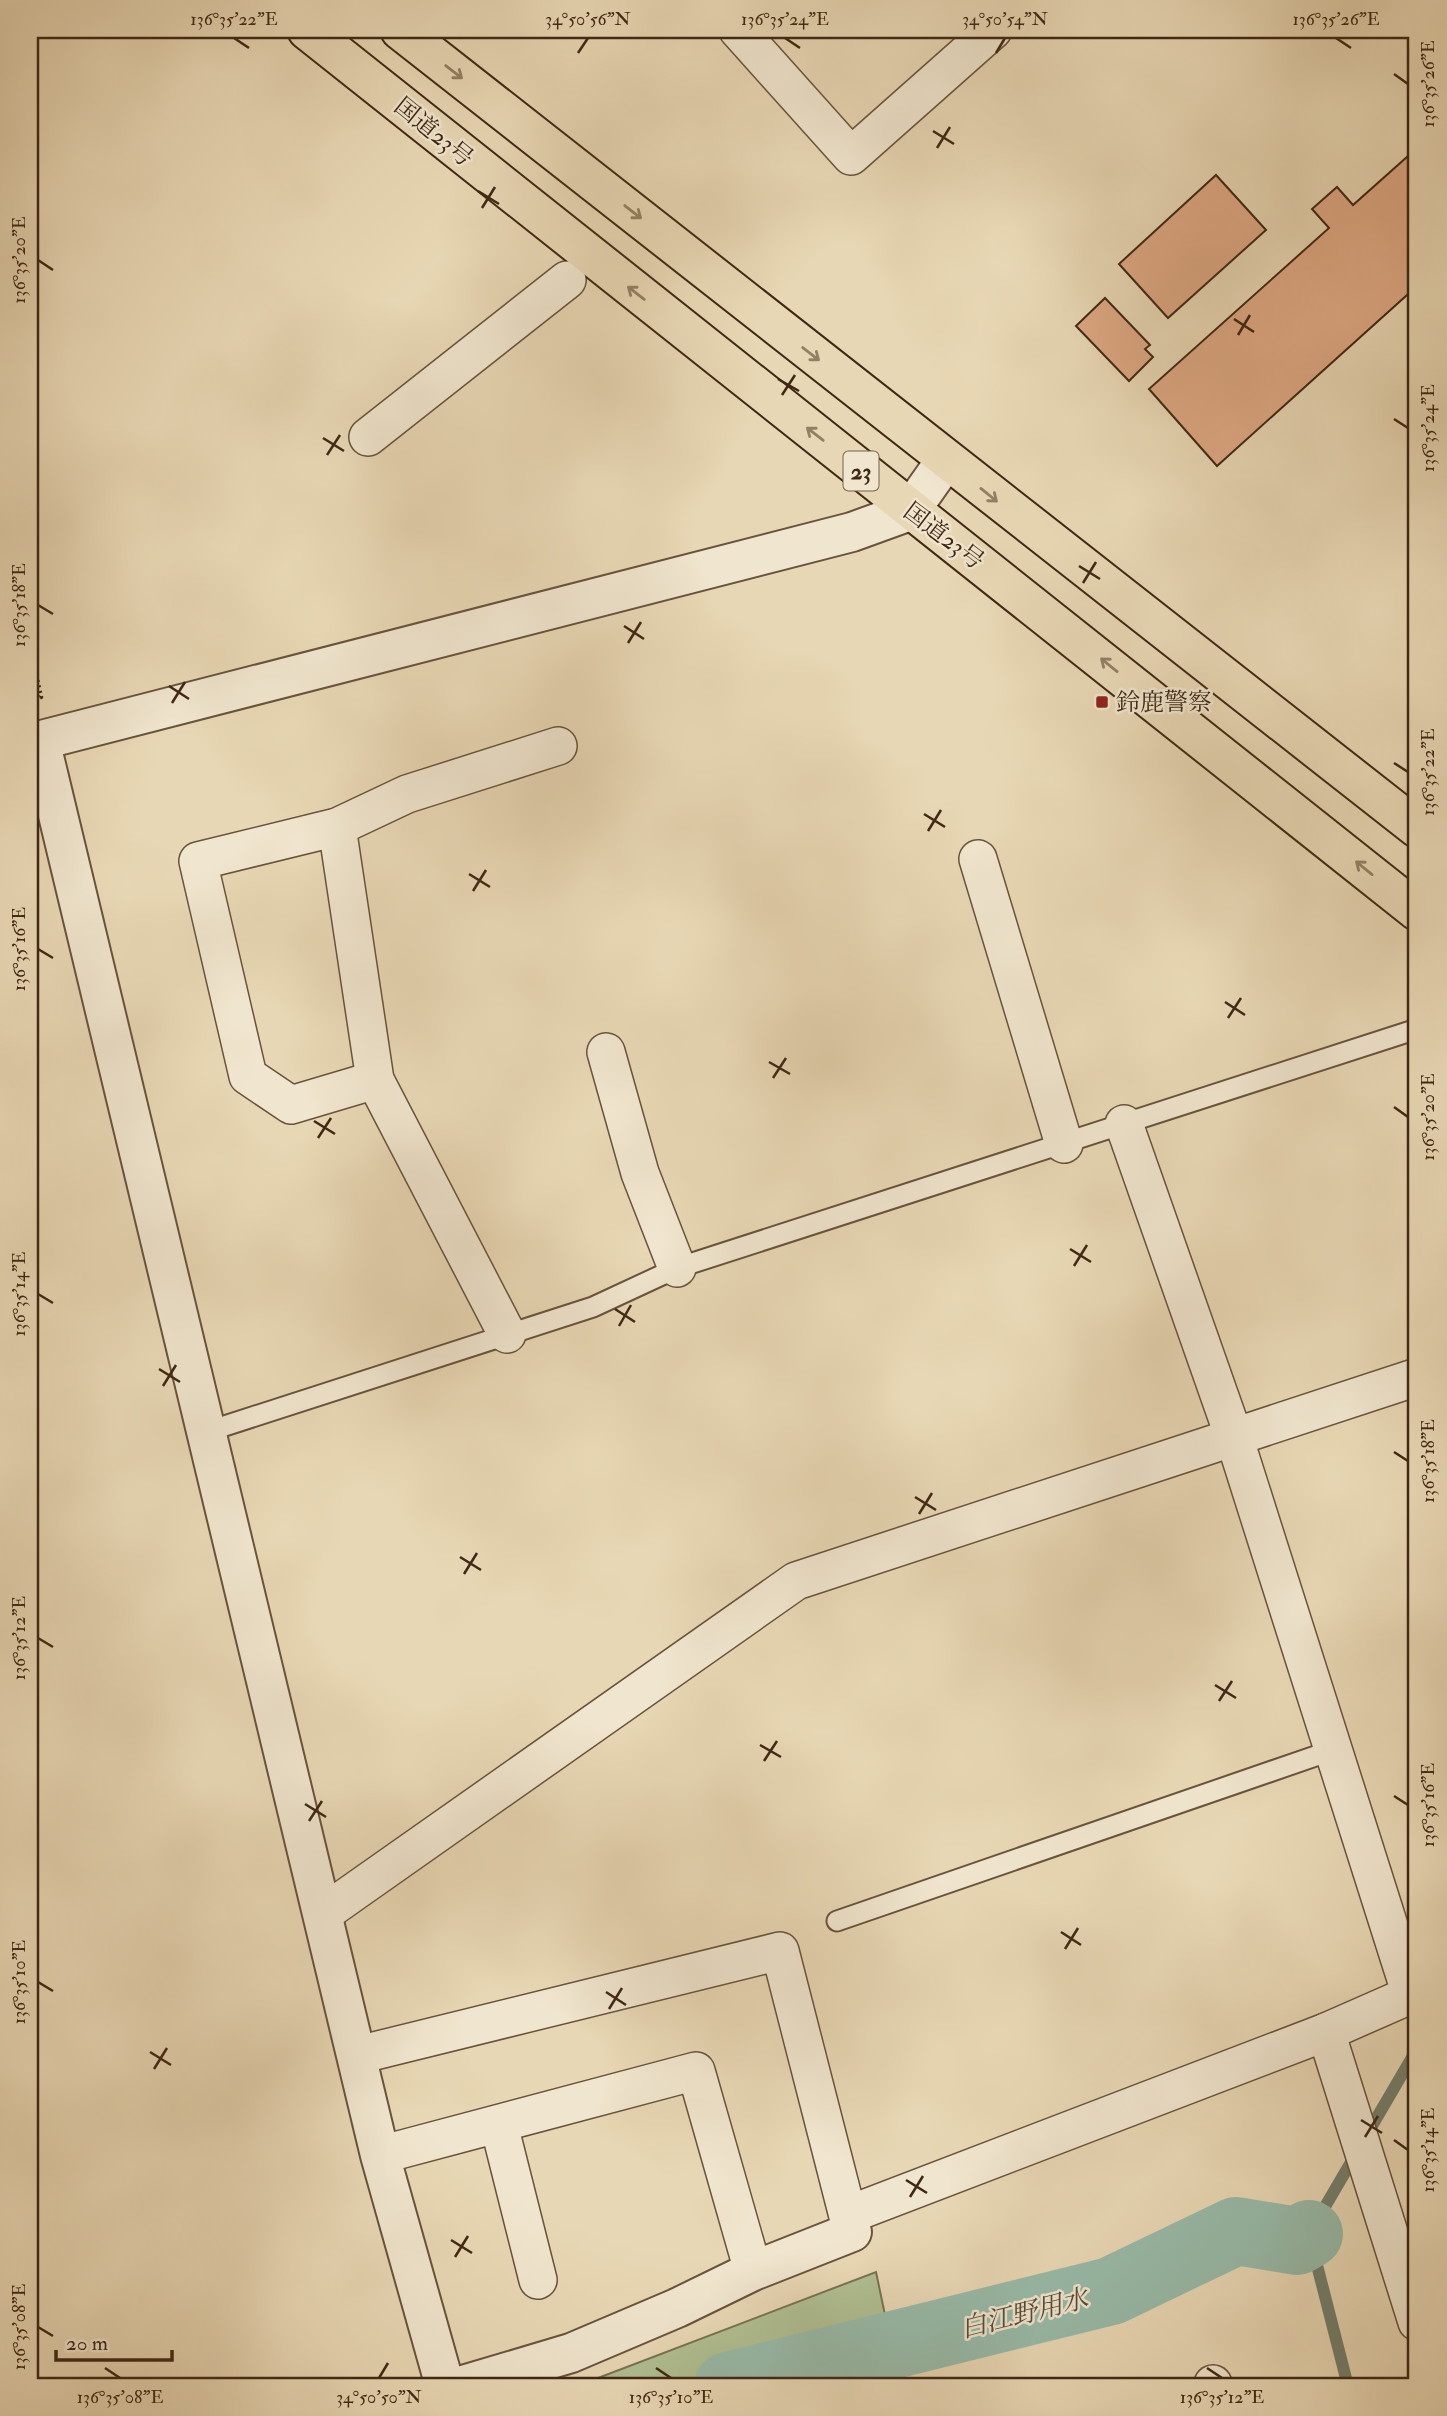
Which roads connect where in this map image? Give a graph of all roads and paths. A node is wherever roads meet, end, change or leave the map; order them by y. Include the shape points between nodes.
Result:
1 (307, 30) edge
2 (400, 30) edge
3 (738, 30) edge
4 (993, 30) edge
5 (567, 279) dead end
6 (368, 437) dead end
7 (946, 460) junction
8 (911, 511) junction
9 (30, 648) edge
10 (30, 701) edge
11 (35, 741) edge
12 (558, 746) dead end
13 (337, 827) junction
14 (1417, 828) edge
15 (978, 859) dead end
16 (1417, 911) edge
17 (1417, 1029) edge
18 (606, 1052) dead end
19 (375, 1080) junction
20 (1124, 1124) junction
21 (1064, 1143) junction
22 (677, 1268) junction
23 (507, 1334) junction
24 (1417, 1377) edge
25 (206, 1432) junction
26 (1234, 1437) junction
27 (1333, 1750) junction
28 (324, 1913) junction
29 (837, 1921) dead end
30 (1414, 1993) edge
31 (1326, 2032) junction
32 (358, 2055) junction
33 (499, 2125) junction
34 (380, 2155) junction
35 (850, 2223) junction
36 (753, 2271) junction
37 (538, 2280) dead end
38 (1417, 2322) edge
39 (444, 2386) edge
40 (460, 2386) edge

8 -> 1 highway, 国道23号 / 23
2 -> 7 highway, 23
3 - 4 street via 851,156
5 - 6 street
7 - 8 street
7 -> 14 highway, 23
8 - 11 street via 852,532
16 -> 8 highway, 国道23号 / 23
9 - 10 path via 41,697
11 - 25 street
12 - 13 street via 407,794
13 - 19 street
13 - 19 street via 198,861 248,1076 291,1105
15 - 21 street
17 - 20 lane
18 - 22 street via 640,1173
19 - 23 street
20 - 21 lane
20 - 26 street
21 - 22 lane
22 - 23 lane via 593,1307
23 - 25 lane
24 - 26 street
25 - 28 street
26 - 27 street
26 - 28 street via 796,1581
27 - 29 lane
27 - 30 street
28 - 32 street
30 - 31 street
31 - 35 street
31 - 38 street
32 - 34 street
32 - 35 street via 780,1951
33 - 34 street
33 - 36 street via 696,2071
33 - 37 street
34 - 39 street
35 - 36 street
36 - 40 street via 571,2353

